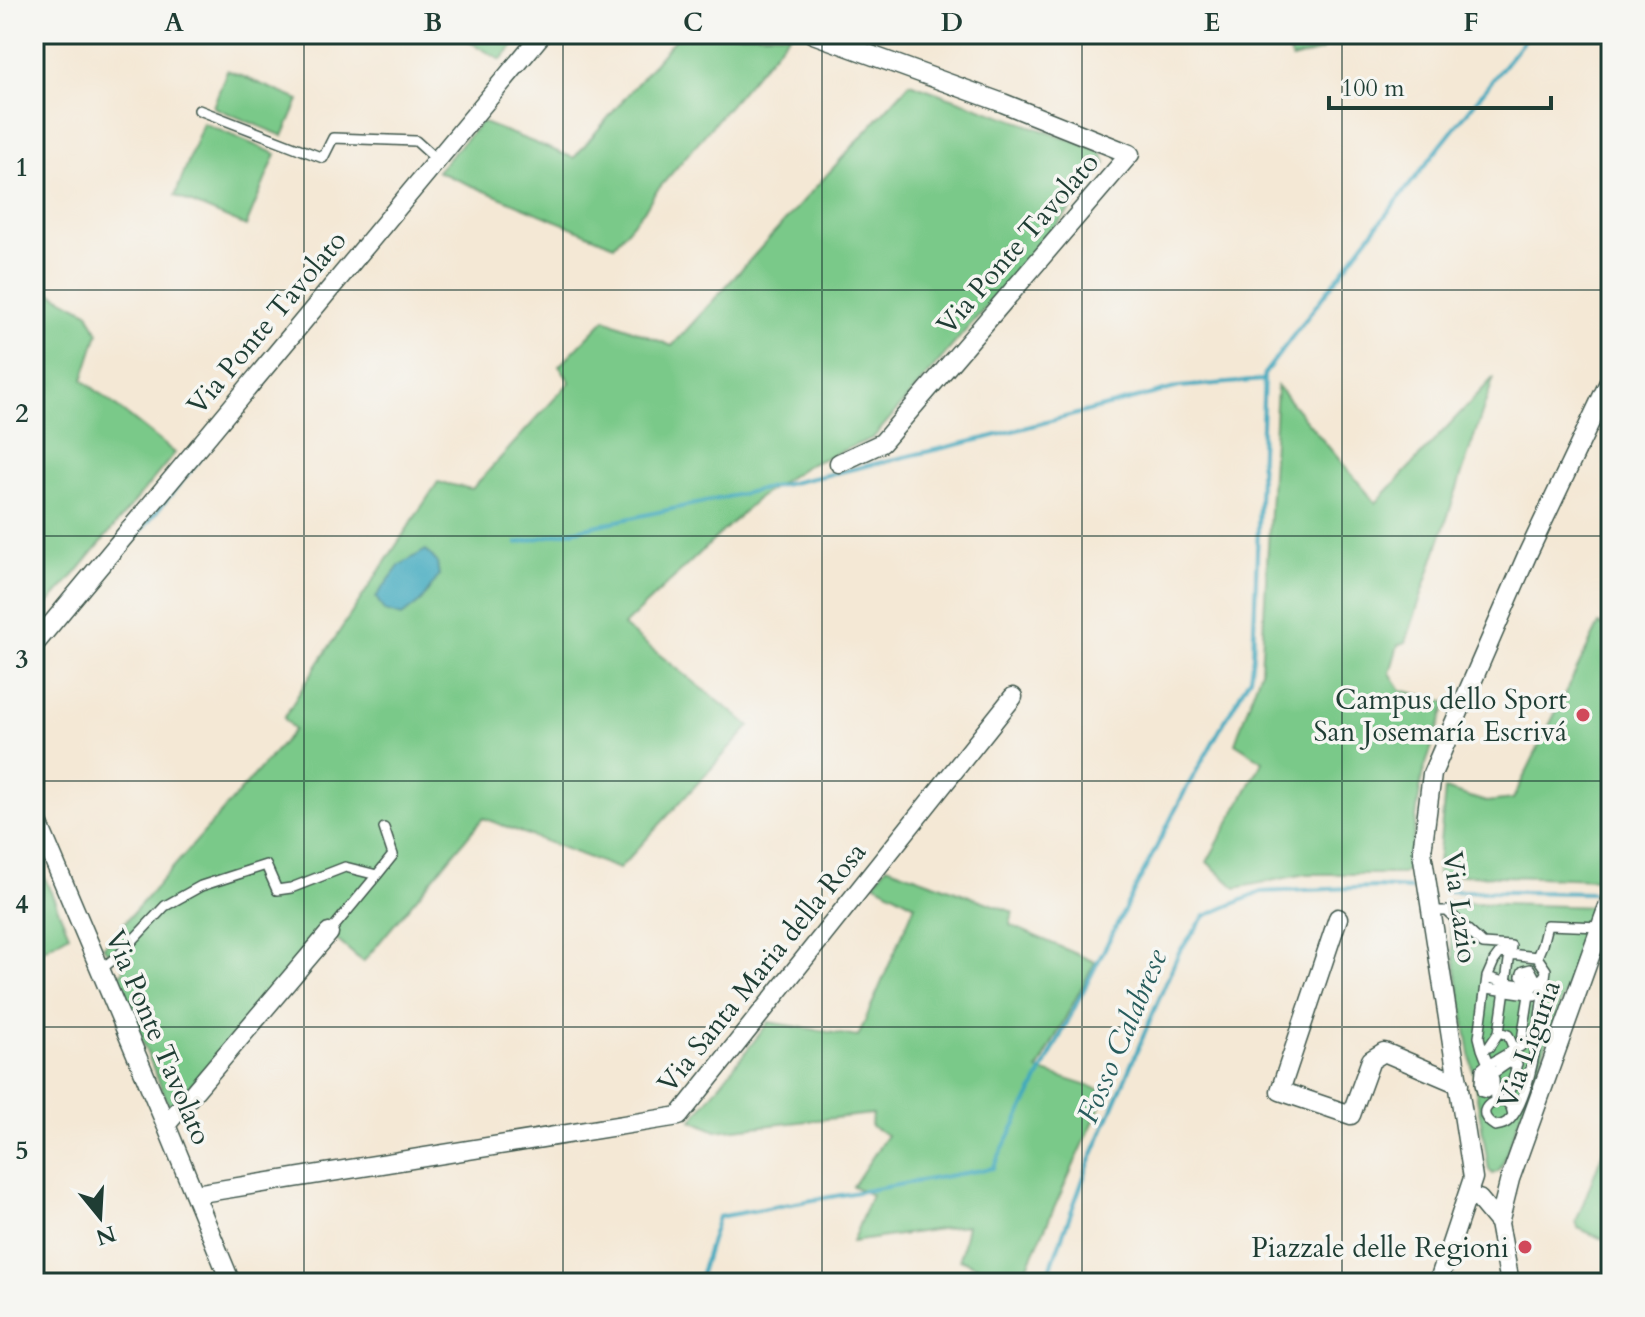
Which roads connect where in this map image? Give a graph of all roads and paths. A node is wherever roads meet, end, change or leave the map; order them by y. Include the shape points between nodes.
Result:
1 (542, 34) edge
2 (813, 34) edge
3 (199, 110) dead end
4 (437, 160) junction
5 (1611, 378) edge
6 (839, 463) dead end
7 (34, 645) edge
8 (1013, 697) dead end
9 (34, 813) edge
10 (384, 828) dead end
11 (377, 875) junction
12 (1611, 898) edge
13 (1432, 911) junction
14 (1338, 918) dead end
15 (329, 933) joint
16 (1602, 937) edge
17 (1510, 954) junction
18 (1537, 957) junction
19 (100, 970) junction
20 (1545, 975) junction
21 (1487, 977) junction
22 (1507, 987) junction
23 (1487, 988) junction
24 (1531, 988) junction
25 (1542, 996) junction
26 (1499, 1032) junction
27 (1482, 1049) junction
28 (1515, 1049) junction
29 (1517, 1064) junction
30 (1490, 1070) junction
31 (1459, 1084) junction
32 (1522, 1099) junction
33 (1502, 1101) junction
34 (1513, 1115) junction
35 (166, 1125) junction
36 (195, 1194) junction
37 (1473, 1198) junction
38 (1502, 1216) junction
39 (231, 1283) edge
40 (1438, 1283) edge
41 (1510, 1283) edge

1 - 4 street, Via Ponte Tavolato
2 - 6 street, Via Ponte Tavolato via 1130,154 882,443
3 - 4 lane via 323,158 333,138 416,141
4 - 7 street, Via Ponte Tavolato
5 - 13 street, Via Lazio via 1432,774 1422,852
8 - 36 street, Via Santa Maria della Rosa via 679,1116
9 - 19 street, Via Ponte Tavolato
10 - 11 lane via 393,855
11 - 15 lane
11 - 19 lane via 345,867 277,890 266,865 201,886 165,906
12 - 16 street, Via Liguria
13 - 17 lane via 1447,911 1483,944 1511,946
13 - 31 street, Via Lazio
14 - 31 street via 1280,1091 1351,1115 1371,1060 1384,1052
15 - 35 street
16 - 18 lane via 1547,925
16 - 38 street, Via Liguria via 1510,1179
17 - 18 lane
17 - 21 lane via 1500,953
17 - 22 lane
18 - 20 lane
19 - 35 street, Via Ponte Tavolato
20 - 24 lane
20 - 25 lane
21 - 22 lane
21 - 23 lane
22 - 23 lane
22 - 24 lane
22 - 26 lane
23 - 27 lane
24 - 25 lane
24 - 28 lane via 1521,1046
25 - 32 lane
26 - 27 lane
26 - 28 lane via 1508,1035
27 - 30 lane
28 - 29 lane
28 - 30 lane
29 - 30 lane
29 - 33 lane via 1514,1083
30 - 33 lane
31 - 37 street, Via Lazio
32 - 33 lane
32 - 34 lane
33 - 34 lane
33 - 34 lane via 1488,1105 1487,1121 1505,1124
35 - 36 street, Via Ponte Tavolato
36 - 39 street, Via Ponte Tavolato
37 - 38 street
37 - 40 street, Via Lazio
38 - 41 street

